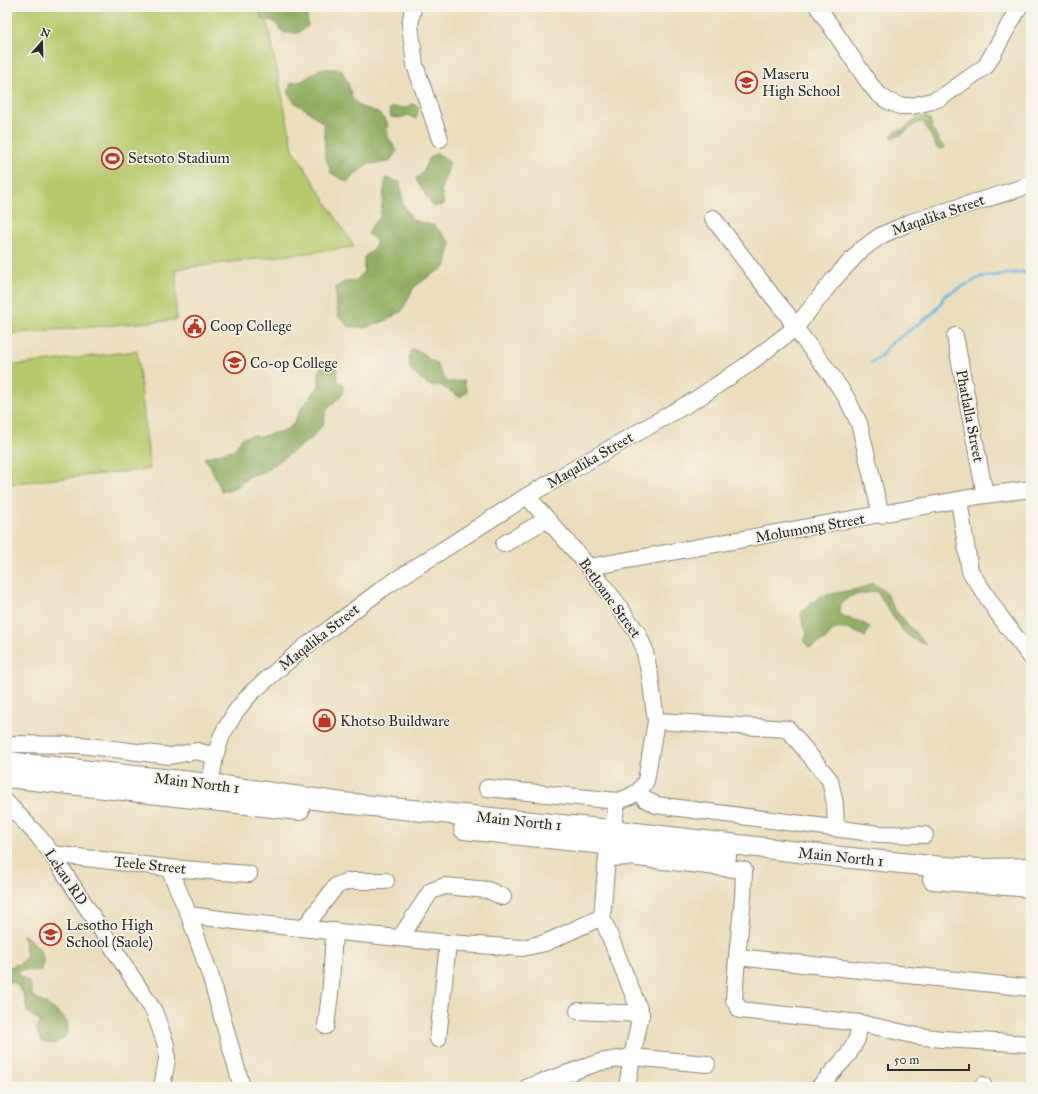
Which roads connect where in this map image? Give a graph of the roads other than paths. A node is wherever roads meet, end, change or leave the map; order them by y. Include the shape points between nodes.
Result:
1 (413, 7) edge
2 (818, 7) edge
3 (1019, 7) edge
4 (440, 140) dead end
5 (1031, 185) edge
6 (713, 218) dead end
7 (795, 328) junction
8 (955, 336) dead end
9 (1031, 489) edge
10 (985, 495) junction
11 (527, 496) junction
12 (958, 500) junction
13 (881, 515) junction
14 (547, 520) junction
15 (504, 544) dead end
16 (589, 567) junction
17 (1031, 657) edge
18 (656, 721) junction
19 (7, 744) edge
20 (215, 756) junction
21 (7, 762) edge
22 (7, 777) edge
23 (488, 788) dead end
24 (639, 791) junction
25 (209, 792) junction
26 (618, 801) junction
27 (7, 804) edge
28 (836, 828) junction
29 (925, 835) dead end
30 (609, 844) junction
31 (52, 854) junction
32 (169, 868) junction
33 (1031, 868) edge
34 (249, 874) dead end
35 (386, 881) dead end
36 (1031, 887) edge
37 (502, 897) dead end
38 (189, 915) junction
39 (602, 917) junction
40 (304, 928) junction
41 (334, 931) junction
42 (400, 938) junction
43 (448, 943) junction
44 (737, 957) junction
45 (1031, 988) edge
46 (578, 1011) dead end
47 (641, 1014) junction
48 (860, 1023) junction
49 (326, 1026) dead end
50 (438, 1039) dead end
51 (1031, 1044) edge
52 (632, 1057) junction
53 (707, 1064) dead end
54 (238, 1085) edge
55 (162, 1087) edge
56 (528, 1087) edge
57 (627, 1087) edge
58 (819, 1087) edge

1 - 4 street via 410,25 415,65
2 - 3 street via 878,94 900,106 912,106 942,97 986,66
5 - 7 street, Maqalika Street via 911,222 880,236 861,250 834,279
6 - 7 street
7 - 11 street, Maqalika Street via 698,398
7 - 13 street via 846,397 859,423
8 - 10 street, Phatlalla Street
9 - 10 street, Molumong Street
10 - 12 street, Molumong Street
11 - 14 street, Betloane Street
11 - 20 street, Maqalika Street via 382,589 286,663 251,693 236,711 222,735
12 - 13 street, Molumong Street
12 - 17 street via 970,571
13 - 16 street, Molumong Street
14 - 15 street
14 - 16 street, Betloane Street
16 - 18 street, Betloane Street via 637,632 645,655
18 - 24 street, Betloane Street via 646,781
18 - 28 street via 788,729 830,780
19 - 20 street via 81,745 170,756 197,751
20 - 25 street, Maqalika Street
21 - 25 main road, Main North 1
22 - 25 main road, Main North 1
23 - 26 street
24 - 26 street
24 - 28 street via 645,799 656,805
25 - 30 main road, Main North 1
26 - 30 street
27 - 31 street, Lekau RD
28 - 29 street via 879,834
30 - 33 main road, Main North 1 via 841,857 983,869
30 - 36 main road, Main North 1 via 895,876
30 - 39 street
30 - 44 street via 628,857 744,870
31 - 32 street, Teele Street
31 - 55 street, Lekau RD via 154,1011 166,1046 167,1059
32 - 34 street, Teele Street
32 - 38 street
35 - 40 street via 348,881 336,886
37 - 42 street via 488,890 445,886 431,891
38 - 40 street
38 - 54 street via 211,978
39 - 43 street via 545,943 522,948
39 - 47 street
40 - 41 street
41 - 42 street
41 - 49 street
42 - 43 street
43 - 50 street
44 - 45 street
44 - 48 street via 734,1000 740,1010
46 - 47 street
47 - 52 street
48 - 51 street via 917,1036
48 - 58 street via 857,1039 848,1055
52 - 53 street
52 - 56 street via 600,1062
52 - 57 street

